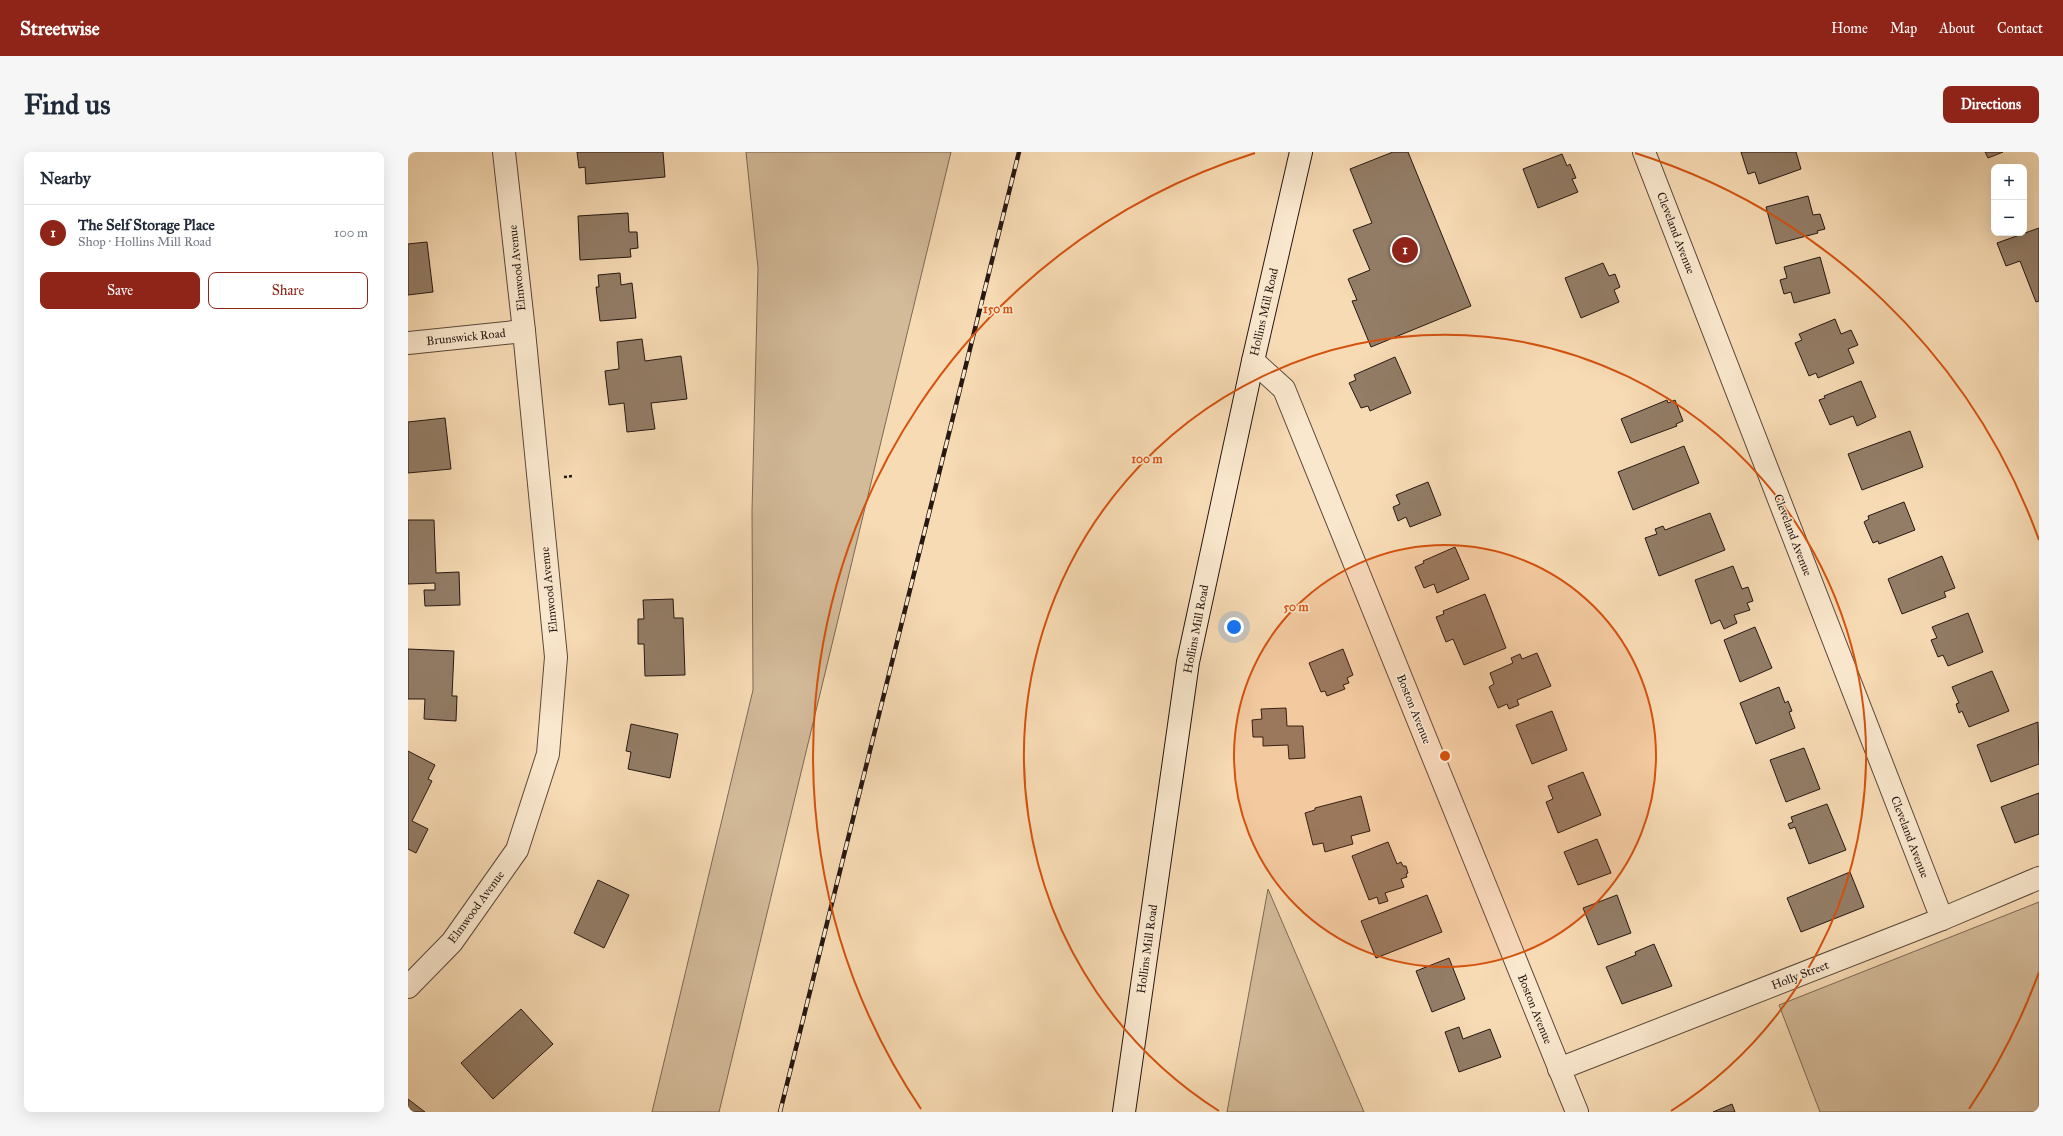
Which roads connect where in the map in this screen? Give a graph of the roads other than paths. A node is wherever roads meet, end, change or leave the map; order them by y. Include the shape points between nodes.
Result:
1 (504, 152) edge
2 (1301, 152) edge
3 (1644, 152) edge
4 (524, 331) junction
5 (408, 343) edge
6 (1253, 361) junction
7 (2039, 878) edge
8 (1942, 919) junction
9 (408, 987) edge
10 (1559, 1069) junction
11 (1124, 1112) edge
12 (1577, 1112) edge

1 - 4 street, Elmwood Avenue
2 - 6 street, Hollins Mill Road
3 - 8 street, Cleveland Avenue
4 - 5 street, Brunswick Road
4 - 9 street, Elmwood Avenue via 556,656 548,754 517,850 452,942
6 - 10 street, Boston Avenue via 1284,389
6 - 11 street, Hollins Mill Road via 1188,662
7 - 8 street, Holly Street
8 - 10 street, Holly Street
10 - 12 street, Boston Avenue

